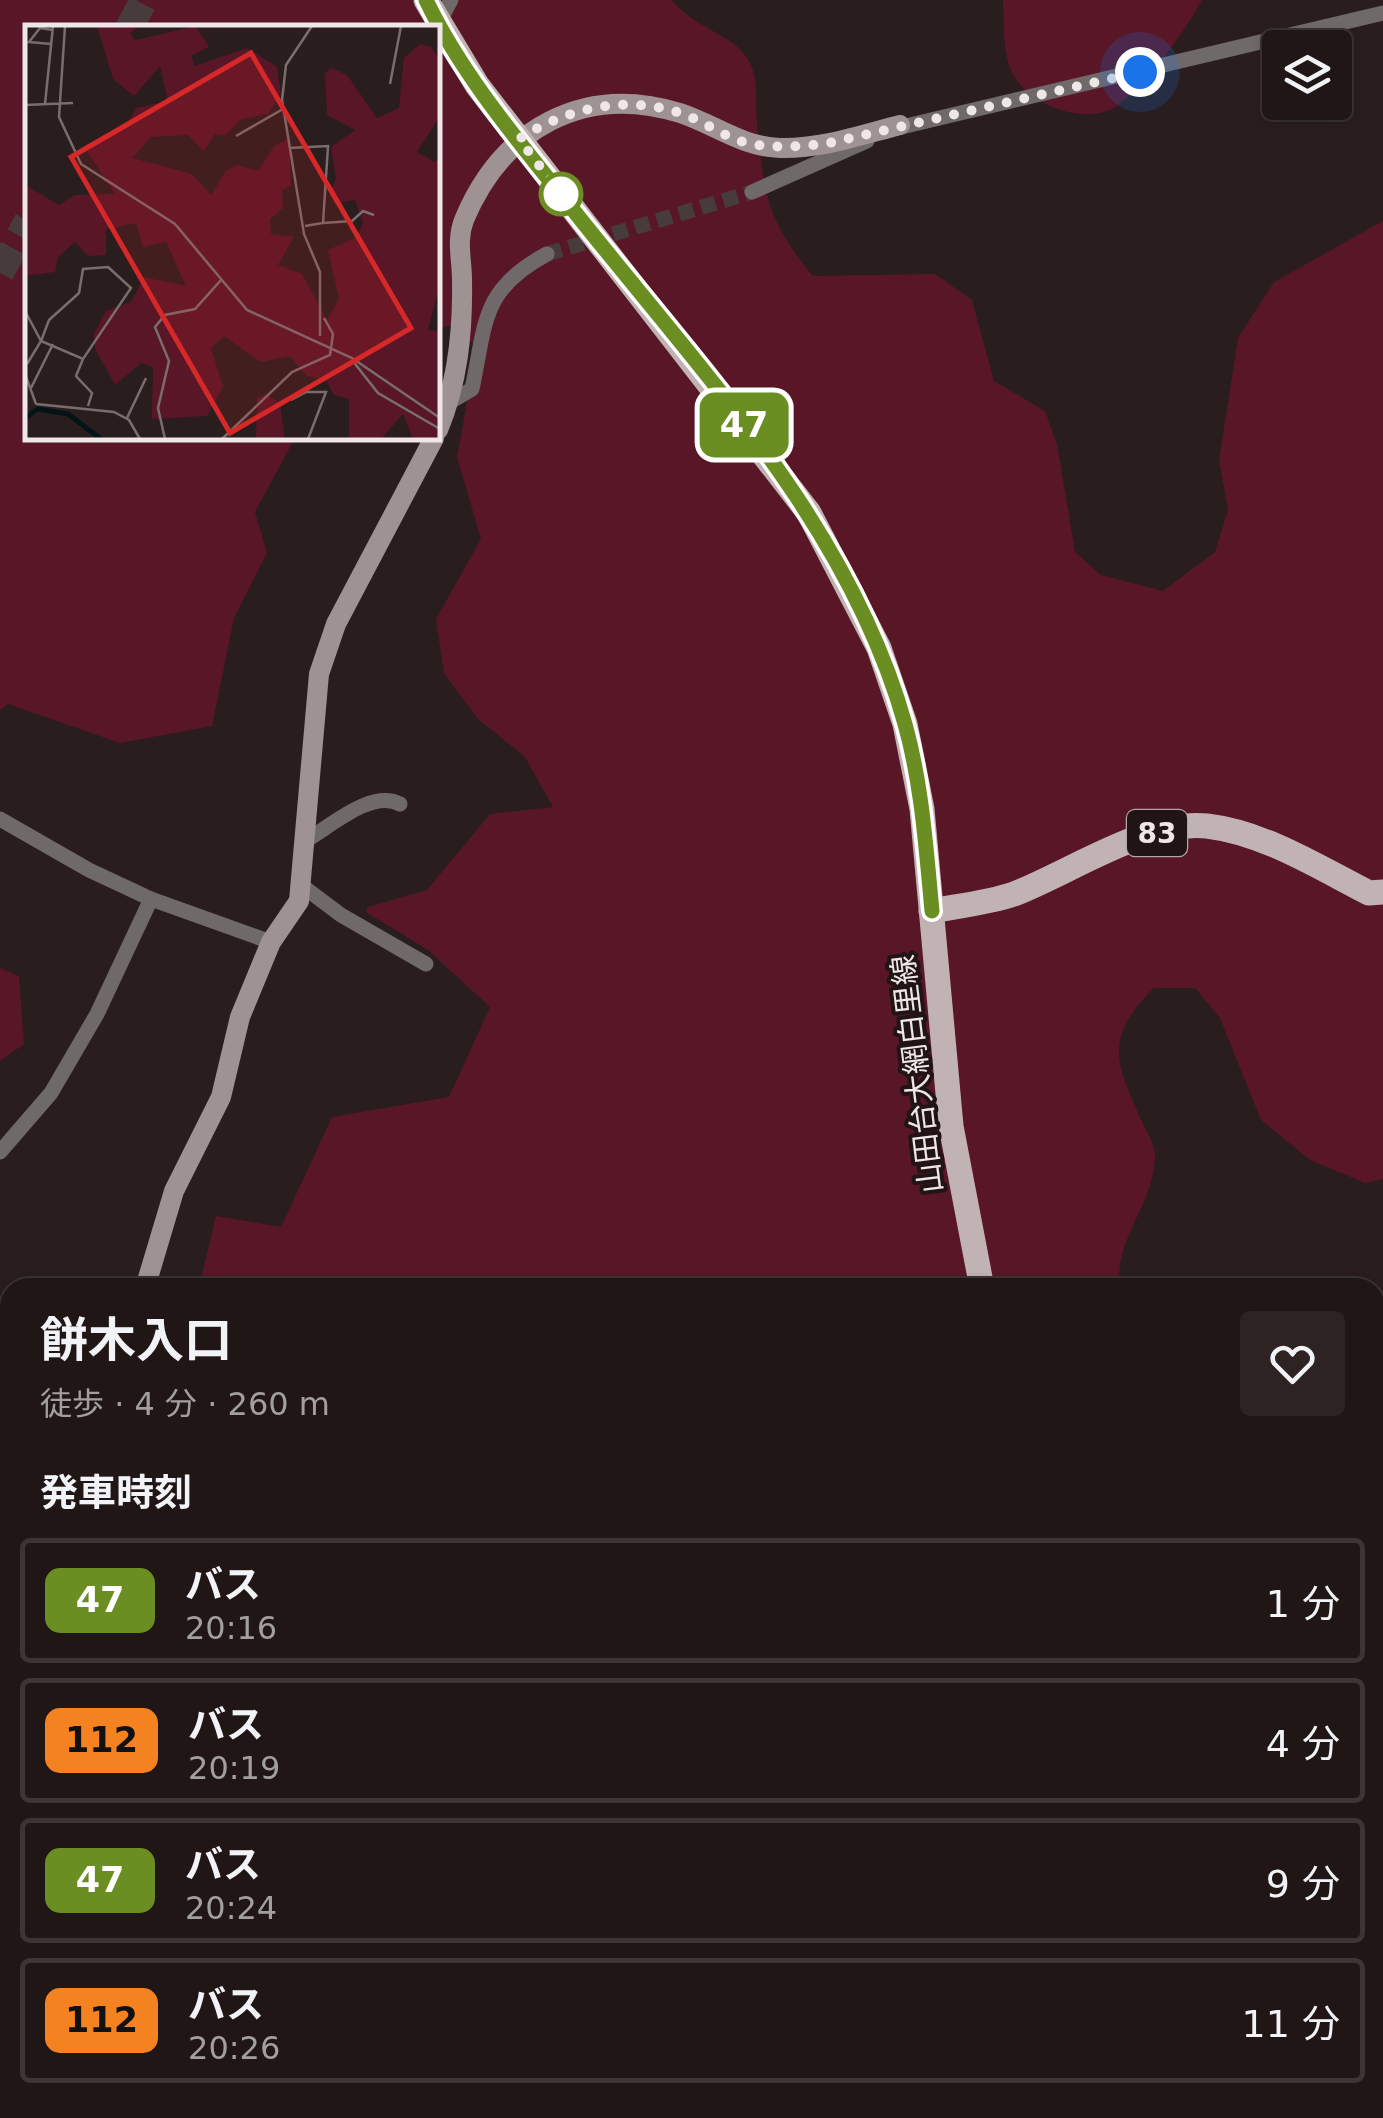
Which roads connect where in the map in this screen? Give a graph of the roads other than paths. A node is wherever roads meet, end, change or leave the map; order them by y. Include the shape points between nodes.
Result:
1 (426, 0) edge
2 (451, 0) edge
3 (1383, 13) edge
4 (438, 24) joint
5 (440, 27) edge
6 (900, 125) junction
7 (519, 139) junction
8 (752, 192) tunnel mouth
9 (547, 254) tunnel mouth
10 (450, 402) junction
11 (440, 425) edge
12 (433, 440) edge
13 (400, 804) dead end
14 (0, 819) edge
15 (305, 841) junction
16 (301, 885) junction
17 (1383, 892) edge
18 (151, 898) junction
19 (932, 911) junction
20 (271, 942) junction
21 (426, 964) dead end
22 (0, 1152) edge
23 (148, 1278) edge
24 (980, 1278) edge

1 - 4 main road
2 - 4 street
3 - 6 street
5 - 7 main road
6 - 7 street via 780,148 665,110 601,105 552,118
6 - 8 street
7 - 10 street via 485,181 462,226 459,358
7 - 19 main road via 771,460 840,569 905,724
9 - 10 street via 519,270 490,302 472,389
10 - 11 street
12 - 15 street via 336,624 319,674
13 - 15 street via 365,804
14 - 18 street
15 - 16 street
16 - 20 street via 300,901
16 - 21 street
17 - 19 main road, 山田台大網白里線 / 83 via 1369,892 1274,845 1205,826 1146,837 1010,895
18 - 20 street
18 - 22 street via 98,1014 51,1093
19 - 24 main road, 山田台大網白里線 via 951,1126
20 - 23 street via 240,1018 221,1096 174,1191

